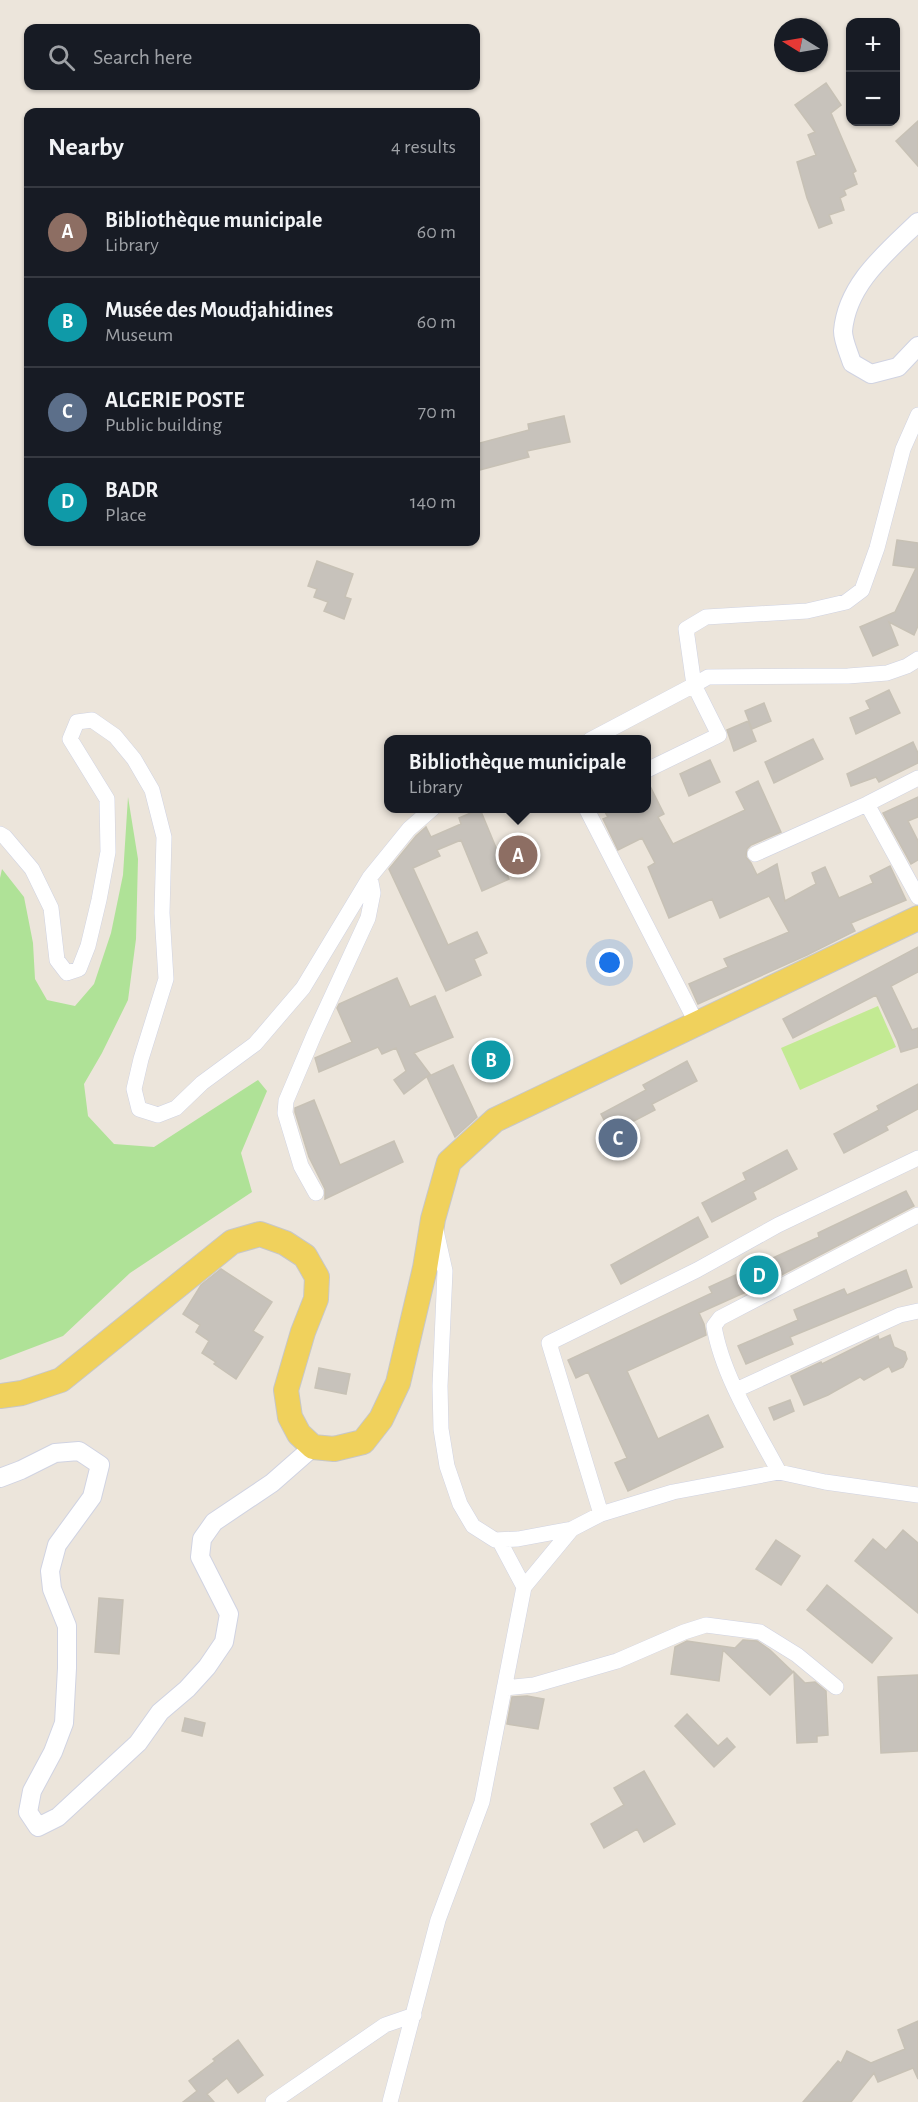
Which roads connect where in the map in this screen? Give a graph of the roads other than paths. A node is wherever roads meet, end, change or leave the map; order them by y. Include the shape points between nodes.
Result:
1 (918, 222) edge
2 (918, 346) edge
3 (918, 415) edge
4 (918, 659) edge
5 (694, 684) junction
6 (599, 735) edge
7 (651, 768) edge
8 (918, 778) edge
9 (867, 804) junction
10 (427, 813) edge
11 (589, 813) edge
12 (0, 834) edge
13 (755, 854) dead end
14 (370, 877) junction
15 (918, 897) edge
16 (918, 918) edge
17 (697, 1024) junction
18 (918, 1158) edge
19 (316, 1193) dead end
20 (918, 1215) edge
21 (433, 1219) junction
22 (918, 1306) edge
23 (918, 1311) edge
24 (900, 1315) junction
25 (736, 1390) junction
26 (0, 1396) edge
27 (313, 1447) junction
28 (779, 1472) junction
29 (0, 1478) edge
30 (918, 1495) edge
31 (601, 1514) junction
32 (572, 1529) junction
33 (499, 1540) junction
34 (524, 1587) junction
35 (836, 1687) dead end
36 (504, 1688) junction
37 (414, 2015) junction
38 (273, 2102) edge
39 (390, 2102) edge

1 - 2 street via 874,264 849,303 843,333 852,363 871,374 898,367
3 - 5 street via 903,449 862,590 846,602 807,611 706,617 686,629
4 - 5 street via 887,673 708,678
5 - 6 street
5 - 7 street via 719,735
8 - 9 street
9 - 13 street
9 - 15 street
10 - 14 street
11 - 17 street
12 - 14 street via 32,869 51,908 57,960 67,973 79,969 88,946 108,852 107,799 70,739 77,722 92,720 114,736 134,759 152,790 164,837 162,913 166,979 134,1089 139,1108 158,1115 176,1108 202,1083 255,1044 303,988
14 - 19 street via 373,893 369,918 286,1101 285,1113 301,1166
16 - 17 main road
17 - 21 main road via 495,1120 449,1162
18 - 31 street via 549,1343
20 - 25 street via 720,1318 714,1326 716,1340
21 - 27 main road via 398,1383 381,1419 363,1442 334,1449
21 - 33 street via 445,1270 440,1386 447,1466 460,1504 473,1526
22 - 24 street
23 - 24 street
24 - 25 street
25 - 28 street
26 - 27 main road via 61,1380 232,1242 260,1234 305,1256 317,1277 316,1299 286,1390 290,1417 299,1434
27 - 29 street via 272,1483 214,1522 202,1539 200,1557 229,1614 224,1642 207,1667 160,1712 138,1743 58,1817 38,1827 28,1812 32,1791 64,1723 67,1668 67,1626 52,1589 50,1571 57,1545 92,1497 100,1465 79,1451 55,1453
28 - 30 street
28 - 31 street via 673,1492
31 - 32 street
32 - 33 street
32 - 34 street
33 - 34 street
34 - 36 street
35 - 36 street via 797,1655 760,1632 706,1625 617,1661 534,1685
36 - 37 street via 482,1802 438,1920
37 - 38 street via 385,2025
37 - 39 street

